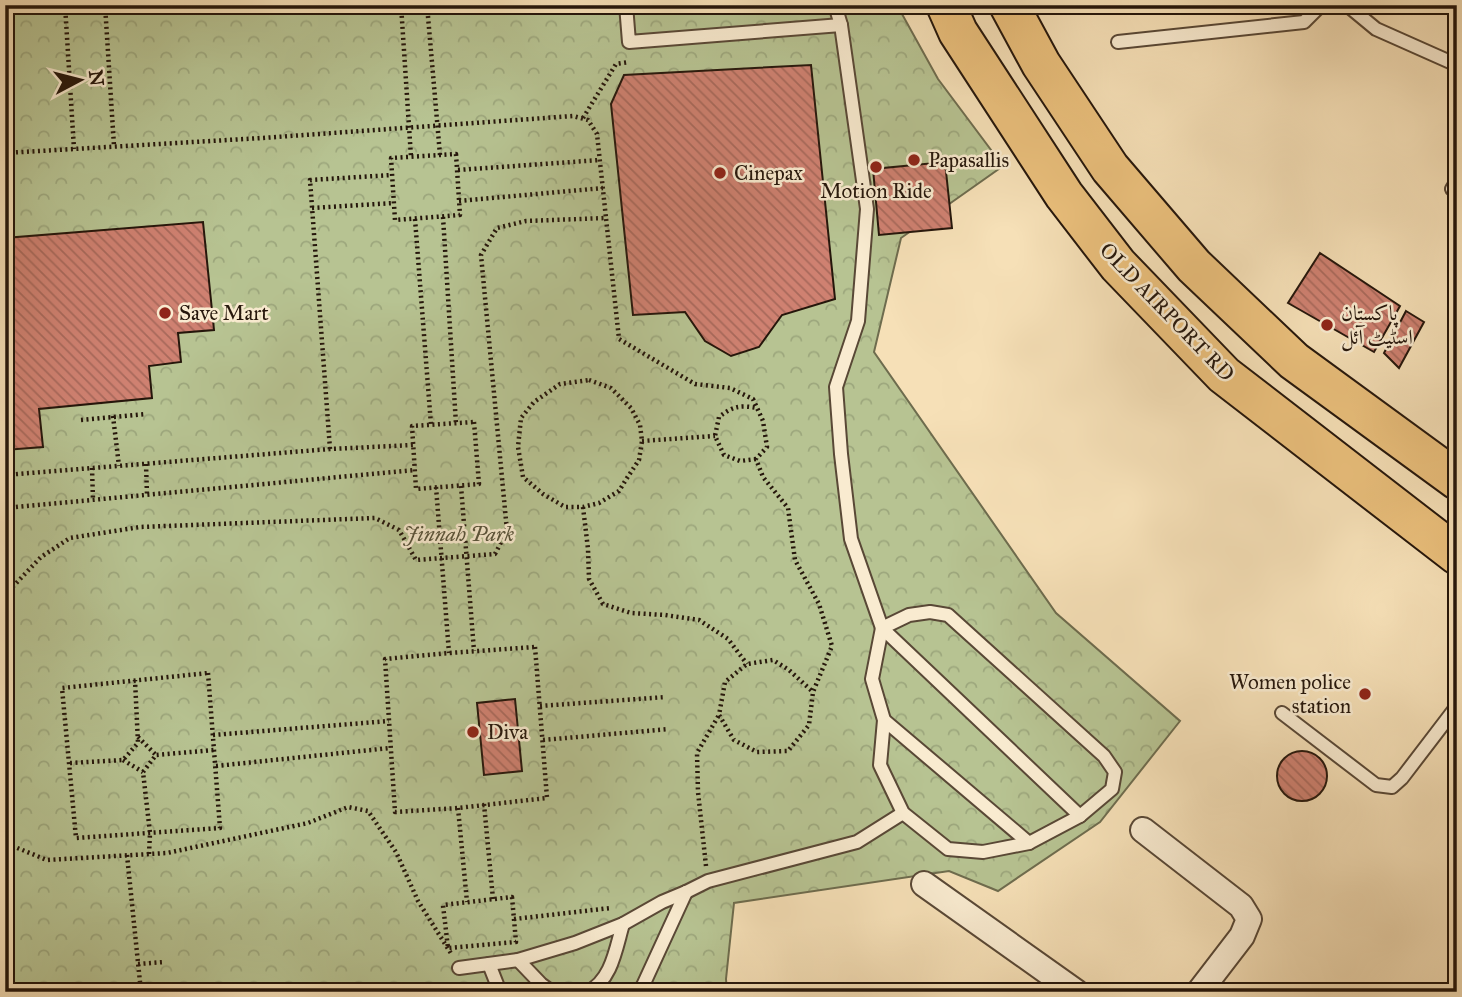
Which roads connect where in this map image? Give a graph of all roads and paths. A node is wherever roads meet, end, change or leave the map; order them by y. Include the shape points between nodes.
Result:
1 (65, 5) edge
2 (105, 5) edge
3 (401, 5) edge
4 (427, 5) edge
5 (626, 5) edge
6 (835, 5) edge
7 (946, 5) edge
8 (1009, 5) edge
9 (1321, 5) edge
10 (1347, 5) edge
11 (841, 25) junction
12 (629, 42) junction
13 (1118, 42) dead end
14 (1457, 65) edge
15 (583, 118) junction
16 (437, 125) junction
17 (409, 127) junction
18 (114, 146) junction
19 (74, 149) junction
20 (5, 153) edge
21 (440, 155) junction
22 (411, 157) junction
23 (600, 160) junction
24 (458, 170) junction
25 (392, 175) junction
26 (603, 188) junction
27 (459, 201) junction
28 (394, 203) junction
29 (313, 208) junction
30 (443, 216) junction
31 (607, 218) junction
32 (415, 219) junction
33 (757, 408) junction
34 (146, 414) dead end
35 (113, 416) junction
36 (81, 420) dead end
37 (456, 424) junction
38 (431, 425) junction
39 (715, 436) junction
40 (642, 441) junction
41 (413, 445) junction
42 (330, 449) junction
43 (755, 459) junction
44 (146, 464) junction
45 (120, 466) junction
46 (92, 468) junction
47 (415, 470) junction
48 (5, 474) edge
49 (1457, 480) edge
50 (461, 486) junction
51 (436, 487) junction
52 (148, 495) junction
53 (93, 500) junction
54 (583, 507) junction
55 (5, 508) edge
56 (5, 545) edge
57 (1457, 555) edge
58 (467, 556) junction
59 (442, 558) junction
60 (5, 577) edge
61 (5, 595) edge
62 (882, 628) junction
63 (474, 651) junction
64 (449, 653) junction
65 (747, 664) junction
66 (135, 680) junction
67 (813, 692) junction
68 (666, 697) dead end
69 (540, 706) junction
70 (1457, 706) edge
71 (1282, 713) dead end
72 (719, 715) junction
73 (884, 720) junction
74 (389, 722) junction
75 (669, 729) dead end
76 (214, 735) junction
77 (138, 736) junction
78 (543, 740) junction
79 (390, 748) junction
80 (214, 750) junction
81 (156, 755) junction
82 (123, 760) junction
83 (70, 763) junction
84 (216, 766) junction
85 (143, 772) junction
86 (484, 804) junction
87 (457, 808) junction
88 (902, 813) junction
89 (1080, 816) junction
90 (1143, 830) dead end
91 (150, 833) junction
92 (5, 838) edge
93 (1029, 843) junction
94 (149, 854) junction
95 (127, 855) junction
96 (708, 881) junction
97 (924, 884) dead end
98 (686, 892) junction
99 (493, 899) junction
100 (467, 902) junction
101 (662, 902) junction
102 (514, 919) junction
103 (623, 924) junction
104 (518, 960) junction
105 (164, 962) dead end
106 (138, 964) junction
107 (489, 964) junction
108 (459, 968) joint
109 (141, 992) edge
110 (500, 992) edge
111 (552, 992) edge
112 (587, 992) edge
113 (640, 992) edge
114 (1076, 992) edge
115 (1199, 992) edge

1 - 19 path
2 - 18 path
3 - 17 path
4 - 16 path
5 - 12 lane
6 - 11 lane
7 - 57 main road, OLD AIRPORT RD via 958,32 1064,195 1118,265 1224,375
8 - 49 main road via 1041,64 1110,168 1194,266 1294,361
9 - 13 lane via 1304,22
10 - 14 lane via 1376,29
11 - 12 lane
11 - 62 lane via 867,209 858,321 836,387 851,539
12 - 15 path via 632,61 616,64
15 - 16 path
15 - 23 path via 597,134
16 - 17 path
16 - 21 path
17 - 18 path
17 - 22 path
18 - 19 path
19 - 20 path
21 - 22 path
21 - 24 path via 456,154
22 - 25 path via 391,158
23 - 24 path
23 - 26 path
24 - 27 path
25 - 28 path
25 - 29 path via 310,180
26 - 27 path
26 - 31 path
27 - 30 path via 460,215
28 - 29 path
28 - 32 path via 395,220
29 - 42 path
30 - 32 path
30 - 37 path
31 - 33 path via 619,339 695,384 730,388 753,399
31 - 58 path via 526,221 497,228 481,256 507,531 495,554
32 - 38 path
33 - 39 path via 731,408 719,416
33 - 43 path via 766,447
34 - 35 path
35 - 36 path
35 - 45 path
37 - 38 path
37 - 50 path via 474,422 479,484
38 - 41 path via 412,426
39 - 40 path
39 - 43 path via 724,455 740,461
40 - 54 path via 639,460 619,491
40 - 54 path via 631,408 611,388 589,380 560,384 534,402 521,418 518,447 523,477 565,506
41 - 42 path
41 - 47 path
42 - 44 path
43 - 67 path via 762,477 788,508 795,559 819,604 832,646
44 - 45 path
44 - 52 path
45 - 46 path
46 - 48 path
46 - 53 path
47 - 51 path via 416,489
47 - 52 path
50 - 51 path
50 - 58 path
51 - 59 path
52 - 53 path
53 - 55 path
54 - 65 path via 589,579 603,604 631,613 699,620 728,639
56 - 60 path via 9,562
58 - 59 path
58 - 63 path
59 - 61 path via 416,560 399,530 375,518 140,527 70,538 41,557
59 - 64 path
62 - 73 lane via 872,679
62 - 89 lane
62 - 89 lane via 909,615 948,615 1104,756 1115,772 1112,789
63 - 64 path
63 - 69 path via 535,647
64 - 74 path via 385,660
65 - 67 path via 773,660
65 - 72 path via 725,682
66 - 76 path via 208,673
66 - 77 path
66 - 83 path via 62,688
67 - 72 path via 809,725 788,751 757,752 745,746 734,740
68 - 69 path
69 - 78 path
70 - 71 lane via 1392,787 1376,785
72 - 96 path via 697,753
73 - 88 lane via 880,765
73 - 93 lane
74 - 76 path
74 - 79 path
75 - 78 path
76 - 80 path
77 - 81 path
77 - 82 path via 138,743
78 - 86 path via 547,798
79 - 84 path
79 - 87 path via 395,811
80 - 81 path
80 - 84 path
81 - 85 path
82 - 83 path
82 - 85 path
83 - 91 path via 76,838
84 - 91 path via 220,828
85 - 91 path
86 - 87 path
86 - 99 path
87 - 100 path
88 - 93 lane via 947,849 983,852
88 - 96 lane via 856,842
89 - 93 lane
90 - 115 street via 1241,905 1249,919 1242,936
91 - 94 path
92 - 95 path via 10,845 47,860
94 - 95 path
94 - 108 path via 308,823 348,807 368,811 396,852 418,901
95 - 106 path
96 - 98 lane
97 - 114 street
98 - 101 lane
98 - 113 lane
99 - 100 path
99 - 102 path via 512,897
100 - 102 path via 443,905 448,948 516,942
101 - 102 path
101 - 103 lane
103 - 104 lane
103 - 112 lane via 608,973
104 - 107 lane
104 - 111 lane
105 - 106 path
106 - 109 path
107 - 108 lane
107 - 110 lane

